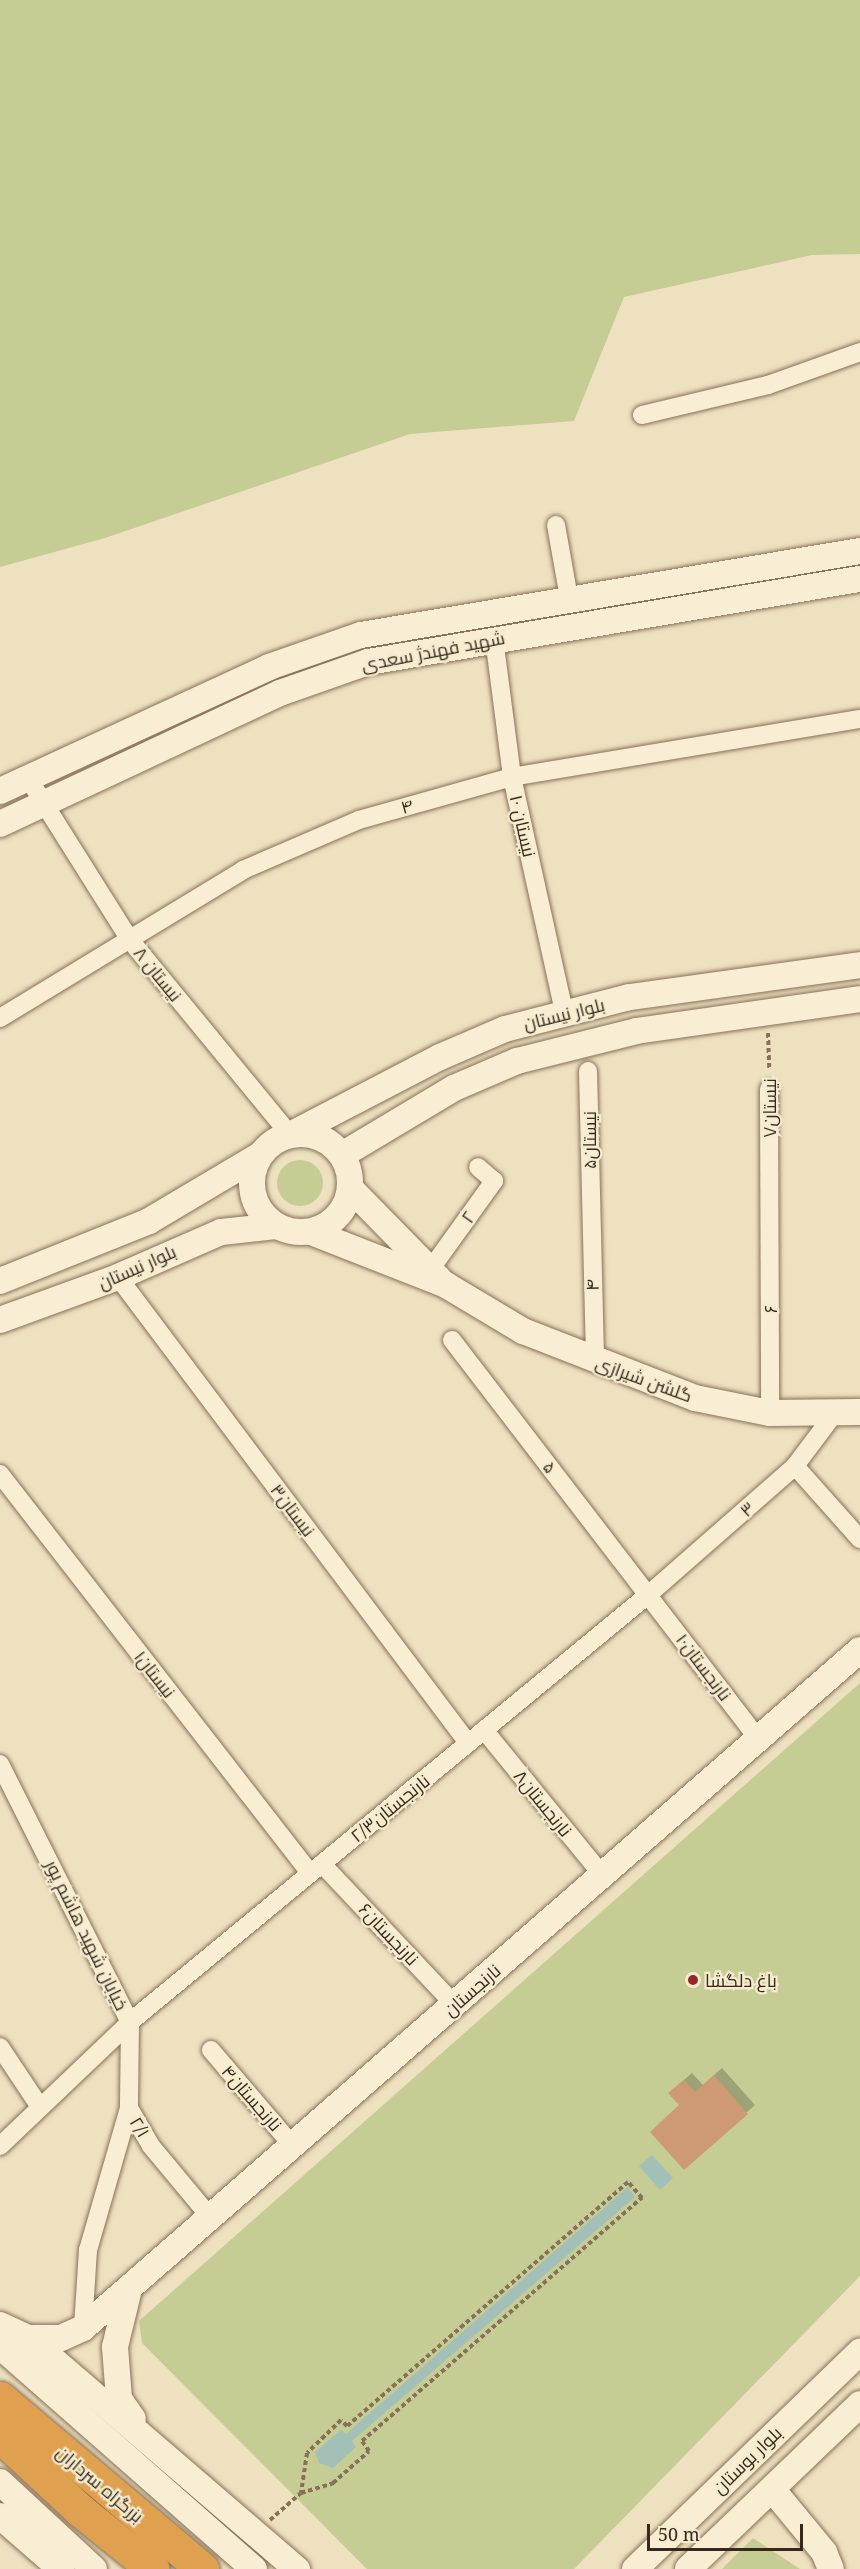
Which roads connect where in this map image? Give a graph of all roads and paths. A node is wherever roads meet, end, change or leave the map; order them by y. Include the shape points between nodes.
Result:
1 (860, 352) edge
2 (642, 415) dead end
3 (556, 525) dead end
4 (860, 551) edge
5 (860, 579) edge
6 (569, 598) junction
7 (494, 638) junction
8 (860, 719) edge
9 (512, 777) junction
10 (28, 778) junction
11 (0, 791) edge
12 (40, 803) junction
13 (0, 824) edge
14 (130, 940) junction
15 (860, 965) edge
16 (860, 999) edge
17 (768, 1011) junction
18 (564, 1012) junction
19 (0, 1018) edge
20 (588, 1071) dead end
21 (769, 1089) joint
22 (290, 1135) junction
23 (260, 1155) junction
24 (342, 1155) junction
25 (478, 1167) dead end
26 (351, 1190) junction
27 (769, 1205) joint
28 (589, 1209) joint
29 (276, 1227) junction
30 (311, 1232) junction
31 (118, 1277) junction
32 (438, 1278) junction
33 (0, 1281) edge
34 (0, 1320) edge
35 (452, 1340) dead end
36 (595, 1362) junction
37 (860, 1412) edge
38 (770, 1413) junction
39 (834, 1414) junction
40 (795, 1466) junction
41 (0, 1474) edge
42 (860, 1539) edge
43 (649, 1594) junction
44 (860, 1650) edge
45 (484, 1730) junction
46 (759, 1740) junction
47 (468, 1743) junction
48 (0, 1764) edge
49 (316, 1868) junction
50 (603, 1876) junction
51 (455, 2005) junction
52 (130, 2022) junction
53 (0, 2048) edge
54 (211, 2050) dead end
55 (40, 2107) junction
56 (129, 2108) junction
57 (0, 2145) edge
58 (293, 2146) junction
59 (211, 2218) junction
60 (129, 2289) junction
61 (0, 2325) edge
62 (83, 2328) junction
63 (28, 2338) junction
64 (0, 2346) edge
65 (860, 2352) edge
66 (0, 2398) edge
67 (860, 2404) edge
68 (143, 2434) junction
69 (0, 2436) edge
70 (0, 2482) edge
71 (772, 2489) junction
72 (301, 2493) junction
73 (0, 2516) edge
74 (254, 2534) junction
75 (61, 2569) edge
76 (94, 2569) edge
77 (153, 2569) edge
78 (202, 2569) edge
79 (254, 2569) edge
80 (297, 2569) edge
81 (635, 2569) edge
82 (688, 2569) edge
83 (831, 2569) edge

1 - 2 street via 768,384
3 - 6 street
4 - 6 street, شهید فهندژ سعدی
5 - 7 street, شهید فهندژ سعدی
6 - 10 street, شهید فهندژ سعدی via 361,635 269,667
7 - 9 street, نیستان ۱۰
7 - 12 street, شهید فهندژ سعدی via 368,662 280,693
8 - 9 street, ۴
9 - 14 street, ۴ via 359,820 243,870
9 - 18 street, نیستان ۱۰
10 - 11 street, شهید فهندژ سعدی
10 - 12 street, نیستان ۸
12 - 13 street, شهید فهندژ سعدی
12 - 14 street, نیستان ۸
14 - 19 street, ۴
14 - 22 street, نیستان ۸
15 - 18 street, بلوار نیستان via 630,997
16 - 17 street, بلوار نیستان
17 - 21 path, ۷نیستان
17 - 24 street, بلوار نیستان via 636,1031 517,1061 454,1088
18 - 22 street, بلوار نیستان via 505,1029 440,1057
20 - 28 street, ۵نیستان
21 - 27 street, ۷نیستان
22 - 23 street
22 - 24 street via 319,1137
23 - 29 street via 251,1186 255,1202
23 - 33 street, بلوار نیستان via 148,1221
24 - 26 street via 348,1166
25 - 32 street, ۲ via 494,1181
26 - 30 street via 338,1217
26 - 32 street, گلشن شیرازی
27 - 38 street, ۶
28 - 36 street, ۴
29 - 30 street
29 - 31 street, بلوار نیستان via 221,1232
30 - 32 street, گلشن شیرازی
31 - 34 street, بلوار نیستان
31 - 47 street, ۳نیستان
32 - 36 street, گلشن شیرازی via 523,1331
35 - 43 street, ۵
36 - 38 street, گلشن شیرازی via 694,1398
37 - 39 street, گلشن شیرازی
38 - 39 street, گلشن شیرازی
39 - 40 street, ۳
40 - 42 street
40 - 43 street, ۳
41 - 49 street, ۱نیستان
43 - 45 street, ۲/۳نارنجستان
43 - 46 street, ۱۰نارنجستان
44 - 46 street, نارنجستان
45 - 47 street, ۲/۳نارنجستان
45 - 50 street, ۸نارنجستان
46 - 50 street, نارنجستان
47 - 49 street, ۲/۳نارنجستان
48 - 52 street, خیابان شهید هاشم پور
49 - 51 street, ۶نارنجستان
49 - 52 street, ۲/۳نارنجستان
50 - 51 street, نارنجستان
51 - 58 street, نارنجستان
52 - 55 street, ۲/۳نارنجستان
52 - 56 street, خیابان شهید هاشم پور
53 - 55 street
54 - 58 street, ۴نارنجستان
55 - 57 street, ۲/۳نارنجستان
56 - 59 street, ۲/۱ via 151,2146
56 - 62 street, خیابان شهید هاشم پور via 88,2250
58 - 59 street, نارنجستان
59 - 60 street, نارنجستان
60 - 62 street, نارنجستان
60 - 68 street via 115,2348 119,2399
61 - 63 street
62 - 63 street via 61,2338
63 - 68 street
64 - 79 street
65 - 81 street, بلوار بوستان
66 - 78 highway, بزرگراه سرداران
67 - 71 street
68 - 74 street
69 - 77 highway, بزرگراه سرداران via 81,2511
70 - 76 street
71 - 82 street
71 - 83 street via 824,2552
72 - 72 path via 333,2483 369,2451 362,2441 642,2198 628,2182 347,2426 341,2420 307,2453
72 - 74 path
73 - 75 street
74 - 80 street

